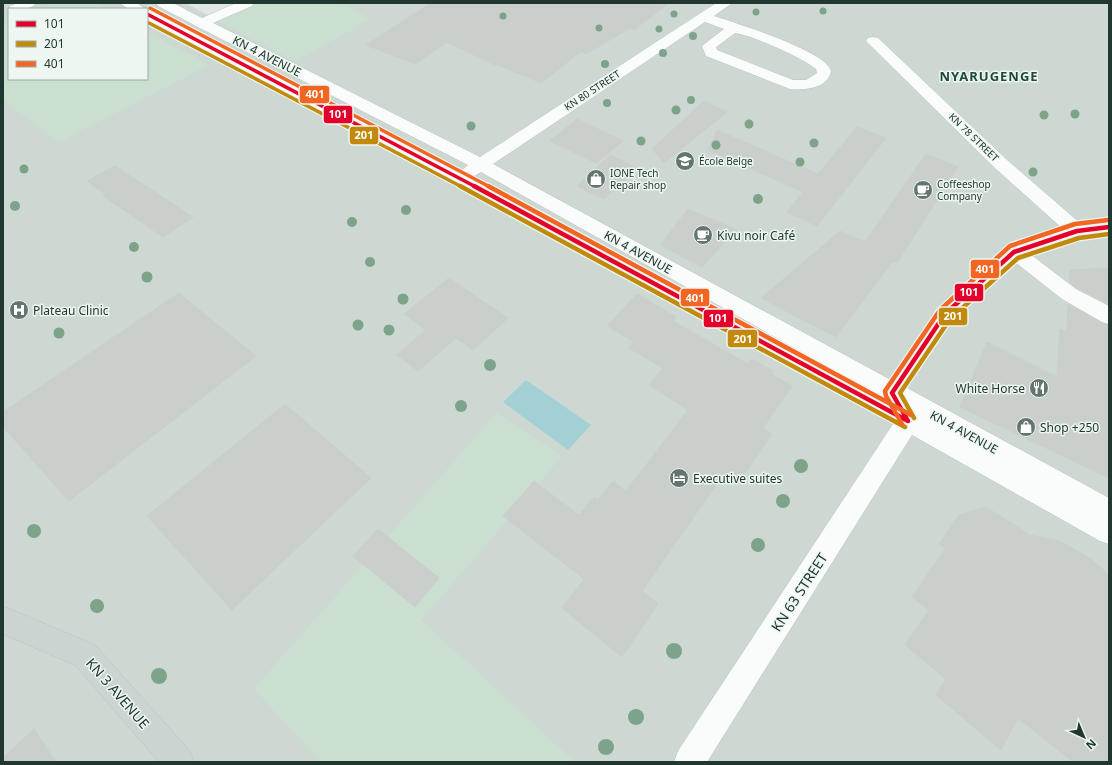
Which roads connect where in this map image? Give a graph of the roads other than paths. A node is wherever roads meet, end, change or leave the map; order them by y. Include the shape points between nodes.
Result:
1 (30, 3) edge
2 (127, 3) edge
3 (163, 3) edge
4 (246, 3) edge
5 (725, 3) edge
6 (18, 8) edge
7 (136, 8) edge
8 (148, 15) edge
9 (704, 17) junction
10 (201, 23) junction
11 (737, 29) junction
12 (873, 41) dead end
13 (480, 164) junction
14 (460, 178) junction
15 (1109, 227) edge
16 (1076, 231) junction
17 (1014, 252) junction
18 (1109, 316) edge
19 (892, 393) junction
20 (908, 421) junction
21 (1109, 511) edge
22 (1109, 532) edge
23 (3, 620) edge
24 (179, 762) edge
25 (689, 762) edge

1 - 6 street
2 - 7 street
3 - 10 street, KN 4 AVENUE
4 - 10 street
5 - 9 street, KN 80 STREET
8 - 14 street, KN 4 AVENUE
9 - 11 street
9 - 13 street, KN 80 STREET
10 - 13 street, KN 4 AVENUE
11 - 11 street via 815,60 823,67 824,73 812,84 790,84 711,53 709,46 731,30
12 - 16 street, KN 78 STREET via 1001,164
13 - 14 street, KN 80 STREET
13 - 19 street, KN 4 AVENUE
14 - 20 street, KN 4 AVENUE
15 - 16 street
16 - 17 street
17 - 18 street via 1069,294
17 - 19 street via 945,314
19 - 20 street
19 - 21 street, KN 4 AVENUE
20 - 22 street, KN 4 AVENUE
20 - 25 street, KN 63 STREET
23 - 24 main road, KN 3 AVENUE via 85,655

